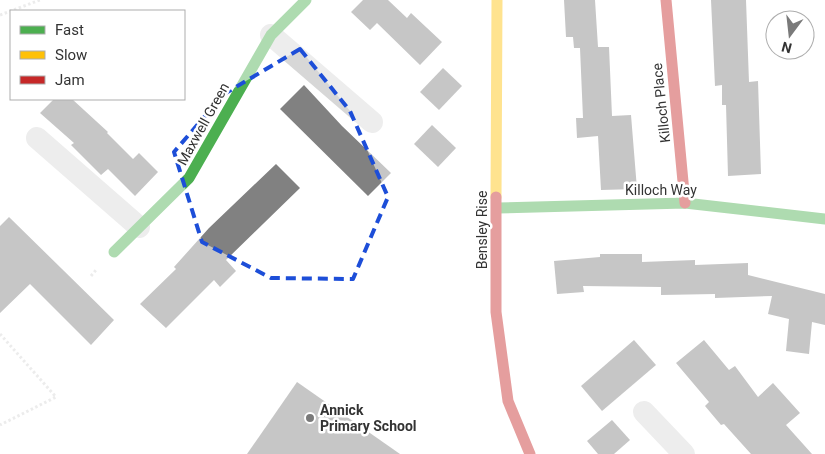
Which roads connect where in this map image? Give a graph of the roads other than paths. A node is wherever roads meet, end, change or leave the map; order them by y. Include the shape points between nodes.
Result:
1 (306, 0) edge
2 (497, 0) edge
3 (666, 0) edge
4 (271, 35) junction
5 (372, 122) dead end
6 (38, 138) dead end
7 (685, 202) junction
8 (496, 208) junction
9 (825, 219) edge
10 (139, 227) junction
11 (114, 252) dead end
12 (644, 412) dead end
13 (530, 454) edge
14 (684, 454) edge

1 - 4 street, Maxwell Green
2 - 8 street, Bensley Rise
3 - 7 street, Killoch Place
4 - 5 street
4 - 10 street, Maxwell Green via 189,178
6 - 10 street
7 - 8 street, Killoch Way
7 - 9 street, Killoch Way
8 - 13 street, Bensley Rise via 496,312 508,401
10 - 11 street, Maxwell Green
12 - 14 street

